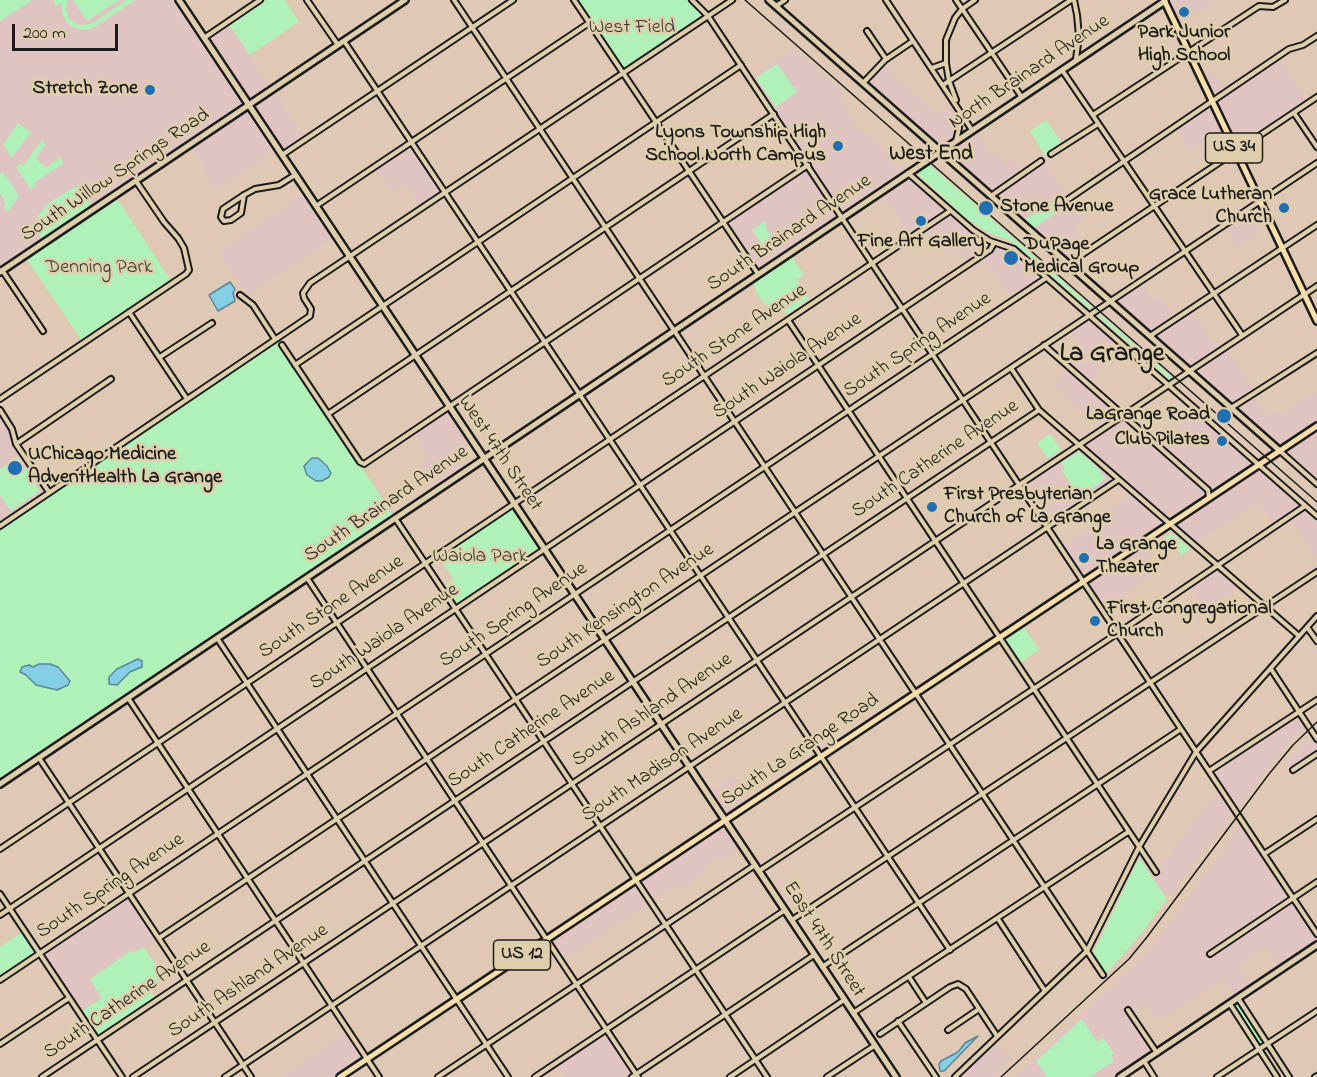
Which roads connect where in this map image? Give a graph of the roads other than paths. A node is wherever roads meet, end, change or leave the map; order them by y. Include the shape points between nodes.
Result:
1 (179, 0) edge
2 (260, 0) edge
3 (307, 0) edge
4 (405, 0) edge
5 (454, 0) edge
6 (513, 0) edge
7 (574, 0) edge
8 (692, 0) edge
9 (732, 0) edge
10 (769, 0) edge
11 (785, 0) edge
12 (886, 0) edge
13 (956, 0) edge
14 (975, 0) edge
15 (1072, 0) edge
16 (1165, 0) edge
17 (1285, 0) edge
18 (776, 6) junction
19 (962, 9) junction
20 (708, 16) junction
21 (589, 23) junction
22 (472, 27) junction
23 (867, 31) dead end
24 (1317, 36) edge
25 (204, 38) junction
26 (344, 41) junction
27 (914, 41) junction
28 (338, 45) junction
29 (1188, 51) junction
30 (992, 53) junction
31 (886, 59) junction
32 (1076, 60) junction
33 (946, 63) junction
34 (741, 64) junction
35 (932, 68) junction
36 (1062, 69) junction
37 (623, 73) junction
38 (507, 78) junction
39 (949, 81) junction
40 (863, 84) junction
41 (943, 85) junction
42 (377, 91) junction
43 (1021, 96) junction
44 (1317, 97) edge
45 (1212, 101) junction
46 (248, 105) junction
47 (959, 109) junction
48 (1294, 112) junction
49 (774, 114) junction
50 (1093, 116) junction
51 (656, 122) junction
52 (1098, 124) junction
53 (541, 129) junction
54 (972, 130) junction
55 (956, 141) junction
56 (411, 142) junction
57 (1317, 147) edge
58 (1236, 151) junction
59 (940, 152) junction
60 (1051, 154) dead end
61 (282, 155) junction
62 (1041, 161) dead end
63 (1123, 161) junction
64 (1317, 164) edge
65 (808, 165) junction
66 (689, 171) junction
67 (907, 173) junction
68 (295, 175) junction
69 (573, 177) junction
70 (136, 181) junction
71 (445, 192) junction
72 (244, 195) junction
73 (991, 196) junction
74 (1067, 200) dead end
75 (1260, 201) junction
76 (316, 206) junction
77 (1154, 206) junction
78 (950, 211) junction
79 (842, 217) junction
80 (723, 223) junction
81 (1317, 225) edge
82 (606, 227) junction
83 (478, 242) junction
84 (994, 243) junction
85 (1282, 248) junction
86 (1185, 251) junction
87 (350, 256) junction
88 (873, 262) junction
89 (1068, 264) junction
90 (1, 271) edge
91 (758, 274) junction
92 (640, 278) junction
93 (1046, 278) junction
94 (1317, 286) edge
95 (511, 291) junction
96 (1213, 293) junction
97 (240, 295) dead end
98 (1304, 295) junction
99 (1110, 301) junction
100 (383, 306) junction
101 (903, 308) junction
102 (129, 312) junction
103 (1089, 315) junction
104 (788, 320) junction
105 (1317, 321) edge
106 (212, 323) dead end
107 (675, 329) junction
108 (43, 331) dead end
109 (1242, 335) junction
110 (1150, 336) junction
111 (275, 339) junction
112 (545, 343) junction
113 (282, 345) dead end
114 (1044, 345) junction
115 (1317, 353) edge
116 (933, 354) junction
117 (416, 356) junction
118 (160, 357) junction
119 (295, 365) junction
120 (818, 365) junction
121 (1011, 368) junction
122 (1189, 371) junction
123 (705, 375) junction
124 (111, 379) dead end
125 (1169, 384) junction
126 (580, 394) junction
127 (0, 399) edge
128 (187, 399) junction
129 (963, 399) junction
130 (450, 407) junction
131 (1231, 408) junction
132 (0, 410) edge
133 (1039, 410) junction
134 (848, 411) junction
135 (328, 414) junction
136 (1123, 415) junction
137 (735, 421) junction
138 (1317, 426) edge
139 (610, 439) junction
140 (991, 441) junction
141 (16, 444) junction
142 (1079, 445) junction
143 (1280, 451) junction
144 (879, 456) junction
145 (484, 458) junction
146 (765, 465) junction
147 (1259, 465) junction
148 (1118, 480) junction
149 (640, 484) junction
150 (1020, 484) junction
151 (1317, 484) edge
152 (49, 492) junction
153 (906, 498) junction
154 (1209, 498) junction
155 (514, 503) junction
156 (1305, 506) junction
157 (795, 511) junction
158 (1317, 516) edge
159 (395, 518) junction
160 (1170, 524) junction
161 (0, 526) edge
162 (1047, 527) junction
163 (670, 530) junction
164 (935, 541) junction
165 (545, 549) junction
166 (824, 553) junction
167 (425, 563) junction
168 (1216, 565) junction
169 (1317, 572) edge
170 (700, 575) junction
171 (307, 578) junction
172 (1084, 582) junction
173 (963, 583) junction
174 (574, 594) junction
175 (852, 596) junction
176 (1264, 607) junction
177 (456, 609) junction
178 (1317, 616) edge
179 (729, 617) junction
180 (337, 623) junction
181 (1307, 627) junction
182 (1118, 633) junction
183 (1299, 636) junction
184 (217, 638) junction
185 (999, 638) junction
186 (605, 639) junction
187 (880, 639) junction
188 (1317, 641) edge
189 (485, 654) junction
190 (757, 660) junction
191 (367, 668) junction
192 (1271, 669) junction
193 (633, 681) junction
194 (248, 683) junction
195 (1150, 683) junction
196 (1034, 689) junction
197 (916, 693) junction
198 (128, 698) junction
199 (516, 699) junction
200 (1317, 700) edge
201 (785, 702) junction
202 (1299, 712) junction
203 (397, 713) junction
204 (661, 723) junction
205 (278, 728) junction
206 (1181, 729) junction
207 (1066, 739) junction
208 (1317, 739) edge
209 (544, 741) junction
210 (158, 743) junction
211 (950, 744) junction
212 (1196, 752) junction
213 (1317, 754) edge
214 (820, 756) junction
215 (39, 758) junction
216 (427, 758) junction
217 (689, 765) junction
218 (1293, 770) dead end
219 (1209, 771) junction
220 (307, 773) junction
221 (0, 784) edge
222 (572, 784) junction
223 (1097, 785) junction
224 (188, 788) junction
225 (983, 794) junction
226 (455, 800) junction
227 (69, 803) junction
228 (855, 808) junction
229 (337, 819) junction
230 (1317, 819) edge
231 (726, 820) junction
232 (600, 826) junction
233 (1128, 832) junction
234 (218, 834) junction
235 (1014, 840) junction
236 (483, 843) junction
237 (1139, 847) junction
238 (99, 848) junction
239 (0, 849) edge
240 (1264, 854) junction
241 (888, 857) junction
242 (365, 860) junction
243 (755, 865) junction
244 (759, 871) junction
245 (1156, 872) dead end
246 (248, 879) junction
247 (636, 879) junction
248 (1317, 882) edge
249 (511, 885) junction
250 (1045, 887) junction
251 (128, 893) junction
252 (0, 894) edge
253 (1293, 898) junction
254 (393, 902) junction
255 (919, 904) junction
256 (10, 908) junction
257 (785, 910) junction
258 (0, 915) edge
259 (998, 919) junction
260 (276, 920) junction
261 (792, 920) junction
262 (666, 925) junction
263 (1317, 934) edge
264 (159, 939) junction
265 (547, 939) junction
266 (421, 945) junction
267 (1317, 945) edge
268 (950, 950) junction
269 (1087, 951) junction
270 (40, 953) junction
271 (1210, 954) dead end
272 (814, 955) junction
273 (304, 963) junction
274 (822, 967) junction
275 (695, 970) junction
276 (1103, 975) dead end
277 (909, 976) junction
278 (0, 980) edge
279 (187, 981) junction
280 (577, 984) junction
281 (1045, 991) junction
282 (69, 998) junction
283 (1238, 998) junction
284 (456, 999) junction
285 (844, 1000) junction
286 (926, 1003) junction
287 (1230, 1004) junction
288 (332, 1005) junction
289 (979, 1009) junction
290 (1128, 1010) dead end
291 (1317, 1011) edge
292 (853, 1013) junction
293 (725, 1015) junction
294 (898, 1021) junction
295 (215, 1023) junction
296 (606, 1029) junction
297 (948, 1030) dead end
298 (880, 1034) dead end
299 (997, 1036) junction
300 (98, 1041) junction
301 (0, 1044) edge
302 (1268, 1044) junction
303 (487, 1045) junction
304 (874, 1046) junction
305 (1259, 1049) junction
306 (1157, 1053) junction
307 (367, 1059) junction
308 (755, 1060) junction
309 (1144, 1061) junction
310 (243, 1065) junction
311 (635, 1076) edge
312 (42, 1077) edge
313 (122, 1077) edge
314 (133, 1077) edge
315 (225, 1077) edge
316 (251, 1077) edge
317 (340, 1077) edge
318 (379, 1077) edge
319 (438, 1077) edge
320 (508, 1077) edge
321 (535, 1077) edge
322 (730, 1077) edge
323 (766, 1077) edge
324 (827, 1077) edge
325 (896, 1077) edge
326 (936, 1077) edge
327 (955, 1077) edge
328 (1120, 1077) edge
329 (1154, 1077) edge
330 (1217, 1077) edge
331 (1278, 1077) edge
332 (1289, 1077) edge

1 - 25 street, West 47th Street
2 - 25 street
3 - 28 street
4 - 26 street, South Willow Springs Road
5 - 22 street
6 - 22 street
7 - 21 street
8 - 20 street
9 - 20 street
10 - 18 street
11 - 18 street
12 - 27 street
13 - 19 street
14 - 19 street
15 - 30 street
15 - 32 street via 1079,36
16 - 29 main road, US 34
16 - 32 street, North Brainard Avenue
17 - 29 street via 1274,7 1258,6
18 - 40 street
19 - 30 street
19 - 33 street via 947,35
20 - 34 street
20 - 37 street
21 - 37 street
21 - 38 street
22 - 38 street
22 - 42 street
23 - 31 street
24 - 45 street via 1289,49
25 - 46 street, West 47th Street
26 - 28 street, South Willow Springs Road
26 - 42 street
27 - 31 street
27 - 35 street
28 - 46 street, South Willow Springs Road
29 - 45 main road, US 34
29 - 50 street
30 - 39 street
30 - 43 street
31 - 40 street
32 - 36 street, North Brainard Avenue
33 - 35 street
33 - 39 street
34 - 49 street
34 - 51 street
35 - 41 street
36 - 43 street, North Brainard Avenue
36 - 50 street
37 - 51 street
37 - 53 street
38 - 53 street
38 - 56 street
39 - 41 street
39 - 47 street
40 - 59 street
41 - 47 street
42 - 56 street
42 - 61 street
43 - 54 street, North Brainard Avenue
44 - 48 street
45 - 58 main road, US 34
45 - 63 street
46 - 61 street, West 47th Street
46 - 70 street, South Willow Springs Road
47 - 54 street
47 - 55 street
48 - 57 street
48 - 58 street
49 - 65 street
49 - 66 street
50 - 52 street
51 - 66 street
51 - 69 street
52 - 60 street
52 - 63 street
53 - 69 street
53 - 71 street
54 - 55 street, North Brainard Avenue
55 - 59 street, North Brainard Avenue
56 - 71 street
56 - 76 street
58 - 75 main road, US 34
58 - 77 street
59 - 67 street, South Brainard Avenue
59 - 73 street
61 - 68 street, West 47th Street
62 - 73 street
63 - 74 street
63 - 77 street
64 - 75 street, South Kensington Avenue
65 - 79 street
65 - 80 street
66 - 80 street
66 - 82 street
67 - 78 street
67 - 79 street, South Brainard Avenue
68 - 72 street via 279,185
68 - 76 street, West 47th Street
69 - 82 street
69 - 83 street
70 - 90 street, South Willow Springs Road
70 - 102 street via 184,248 189,270
71 - 83 street
71 - 87 street
72 - 72 street via 223,209 220,217 224,221 241,213
73 - 89 street
75 - 85 main road, US 34
75 - 86 street, South Kensington Avenue
76 - 87 street, West 47th Street
77 - 86 street
77 - 89 street
78 - 84 street
78 - 88 street, South Stone Avenue
79 - 88 street
79 - 91 street, South Brainard Avenue
80 - 91 street
80 - 92 street
81 - 85 street
82 - 92 street
82 - 95 street
83 - 95 street
83 - 100 street
84 - 93 street via 1011,247
84 - 101 street, South Waiola Avenue via 990,250
85 - 96 street
85 - 98 main road, US 34
86 - 96 street
86 - 99 street, South Kensington Avenue
87 - 100 street, West 47th Street
87 - 111 street via 305,288 304,298 311,315
88 - 101 street
88 - 104 street, South Stone Avenue
89 - 99 street
90 - 108 street
91 - 107 street, South Brainard Avenue
92 - 107 street
92 - 112 street
93 - 103 street
93 - 116 street, South Spring Avenue
94 - 98 street, South Ashland Avenue
95 - 112 street
95 - 117 street
96 - 109 street
96 - 110 street
97 - 111 street via 253,305
98 - 105 main road, US 34
98 - 109 street, South Ashland Avenue
99 - 103 street, South Kensington Avenue
99 - 110 street
100 - 117 street, West 47th Street
100 - 119 street
101 - 116 street
101 - 120 street, South Waiola Avenue
102 - 118 street
102 - 127 street
103 - 114 street, South Kensington Avenue
103 - 125 street
104 - 120 street
104 - 123 street, South Stone Avenue
106 - 118 street
107 - 123 street
107 - 126 street, South Brainard Avenue
109 - 122 street, South Ashland Avenue
110 - 122 street
111 - 128 street
112 - 126 street
112 - 130 street
113 - 119 street
114 - 121 street, South Kensington Avenue
114 - 136 street
115 - 131 street
116 - 129 street
116 - 134 street, South Spring Avenue
117 - 130 street, West 47th Street
117 - 135 street
118 - 128 street
119 - 135 street
120 - 134 street
120 - 137 street, South Waiola Avenue
121 - 129 street, South Kensington Avenue
121 - 133 street
122 - 125 street, South Ashland Avenue
122 - 131 street
123 - 137 street
123 - 139 street, South Stone Avenue
124 - 141 street
125 - 136 street, South Ashland Avenue
125 - 147 street
126 - 139 street
126 - 145 street, South Brainard Avenue
128 - 152 street
129 - 140 street
129 - 144 street, South Kensington Avenue
130 - 135 street via 362,464
130 - 145 street, West 47th Street
131 - 143 street
132 - 141 street
133 - 140 street, South Catherine Avenue
133 - 142 street
134 - 144 street
134 - 146 street, South Spring Avenue
136 - 142 street, South Ashland Avenue
136 - 154 street via 1208,490
137 - 146 street
137 - 149 street, South Waiola Avenue
138 - 143 main road, US 12
139 - 149 street
139 - 155 street, South Stone Avenue
140 - 150 street
140 - 153 street, South Catherine Avenue
141 - 152 street
142 - 148 street
142 - 150 street, South Ashland Avenue
143 - 147 main road, South La Grange Road / US 12
143 - 151 street
144 - 153 street
144 - 157 street, South Kensington Avenue
145 - 155 street, West 47th Street
145 - 159 street, South Brainard Avenue
146 - 157 street
146 - 163 street, South Spring Avenue
147 - 154 main road, South La Grange Road / US 12
147 - 156 street
148 - 160 street
148 - 162 street, South Madison Avenue
149 - 163 street
149 - 165 street, South Waiola Avenue
150 - 162 street
150 - 164 street, South Ashland Avenue
152 - 161 street
153 - 164 street
153 - 166 street, South Catherine Avenue
154 - 160 main road, South La Grange Road / US 12
155 - 165 street, West 47th Street
155 - 167 street, South Stone Avenue
156 - 158 street
156 - 168 street
157 - 166 street
157 - 170 street, South Kensington Avenue
159 - 167 street
159 - 171 street, South Brainard Avenue
160 - 168 street
160 - 172 main road, South La Grange Road / US 12
162 - 172 street
162 - 173 street, South Madison Avenue
163 - 170 street
163 - 174 street, South Spring Avenue
164 - 173 street
164 - 175 street, South Ashland Avenue
165 - 174 street, West 47th Street
165 - 177 street, South Waiola Avenue
166 - 175 street
166 - 179 street, South Catherine Avenue
167 - 177 street
167 - 180 street, South Stone Avenue
168 - 176 street
168 - 182 street
169 - 176 street
170 - 179 street
170 - 186 street, South Kensington Avenue
171 - 180 street
171 - 184 street, South Brainard Avenue
172 - 182 street
172 - 185 main road, South La Grange Road / US 12
173 - 185 street
173 - 187 street, South Madison Avenue
174 - 186 street, West 47th Street
174 - 189 street, South Spring Avenue
175 - 187 street
175 - 190 street, South Ashland Avenue
176 - 183 street
176 - 195 street
177 - 189 street
177 - 191 street, South Waiola Avenue
178 - 181 street
179 - 190 street
179 - 193 street, South Catherine Avenue
180 - 191 street
180 - 194 street, South Stone Avenue
181 - 183 street
181 - 188 street
182 - 195 street
182 - 196 street
183 - 192 street
184 - 194 street
184 - 198 street, South Brainard Avenue
185 - 196 street
185 - 197 main road, South La Grange Road / US 12
186 - 193 street, West 47th Street
186 - 199 street, South Kensington Avenue
187 - 197 street
187 - 201 street, South Madison Avenue
189 - 199 street
189 - 203 street, South Spring Avenue
190 - 201 street
190 - 204 street, South Ashland Avenue
191 - 203 street
191 - 205 street, South Waiola Avenue
192 - 202 street
192 - 212 street
193 - 204 street, West 47th Street
193 - 209 street, South Catherine Avenue
194 - 205 street
194 - 210 street, South Stone Avenue
195 - 206 street
195 - 207 street
196 - 207 street
196 - 211 street
197 - 211 street
197 - 214 main road, South La Grange Road / US 12
198 - 210 street
198 - 215 street, South Brainard Avenue
199 - 209 street
199 - 216 street, South Kensington Avenue
200 - 202 street
201 - 214 street
201 - 217 street, South Madison Avenue
202 - 208 street
202 - 219 street
203 - 216 street
203 - 220 street, South Spring Avenue
204 - 217 street, West 47th Street
204 - 222 street, South Ashland Avenue
205 - 220 street
205 - 224 street, South Waiola Avenue
206 - 212 street
206 - 223 street
207 - 223 street
207 - 225 street
209 - 222 street
209 - 226 street, South Catherine Avenue
210 - 224 street
210 - 227 street, South Stone Avenue
211 - 225 street
211 - 228 street
212 - 219 street
212 - 237 street
213 - 218 street
214 - 228 street
214 - 231 main road, South La Grange Road / US 12
215 - 221 street, South Brainard Avenue
215 - 227 street
216 - 226 street
216 - 229 street, South Kensington Avenue
217 - 231 street, West 47th Street
217 - 232 street, South Madison Avenue
219 - 240 street
220 - 229 street
220 - 234 street, South Spring Avenue
222 - 232 street
222 - 236 street, South Ashland Avenue
223 - 233 street
223 - 235 street
224 - 234 street
224 - 238 street, South Waiola Avenue
225 - 235 street
225 - 241 street
226 - 236 street
226 - 242 street, South Catherine Avenue
227 - 238 street
227 - 239 street, South Stone Avenue
228 - 241 street
228 - 244 street
229 - 242 street
229 - 246 street, South Kensington Avenue
230 - 240 street
231 - 243 street, East 47th Street
231 - 247 main road, South La Grange Road / US 12
232 - 247 street
232 - 249 street, South Madison Avenue
233 - 237 street
233 - 250 street
234 - 246 street
234 - 251 street, South Spring Avenue
235 - 250 street
235 - 255 street
236 - 249 street
236 - 254 street, South Ashland Avenue
237 - 245 street
237 - 269 street
238 - 251 street
238 - 256 street, South Waiola Avenue
240 - 253 street
241 - 255 street
241 - 261 street
242 - 254 street
242 - 260 street, South Catherine Avenue
243 - 244 street, East 47th Street
243 - 262 street
244 - 257 street, East 47th Street
246 - 260 street
246 - 264 street, South Kensington Avenue
247 - 262 street
247 - 265 main road, South La Grange Road / US 12
248 - 253 street
249 - 265 street
249 - 266 street, South Madison Avenue
250 - 259 street
250 - 269 street
251 - 264 street
251 - 270 street, South Spring Avenue
252 - 256 street
253 - 263 street
253 - 271 street
254 - 266 street
254 - 273 street, South Ashland Avenue
255 - 268 street
255 - 274 street
256 - 258 street, South Waiola Avenue
256 - 270 street
257 - 261 street, East 47th Street
257 - 275 street
259 - 268 street
259 - 281 street
260 - 273 street
260 - 279 street, South Catherine Avenue
261 - 272 street, East 47th Street
262 - 275 street
262 - 280 street
264 - 279 street
265 - 280 street
265 - 284 main road, South La Grange Road / US 12
266 - 284 street
266 - 288 street, South Madison Avenue
267 - 283 street
268 - 277 street
269 - 276 street
269 - 281 street
270 - 278 street, South Spring Avenue
270 - 282 street
272 - 274 street, East 47th Street
272 - 293 street
273 - 288 street
273 - 295 street, South Ashland Avenue
274 - 285 street, East 47th Street
275 - 293 street
275 - 296 street
277 - 286 street
277 - 292 street
279 - 295 street
279 - 300 street, South Catherine Avenue
280 - 296 street
280 - 303 street
281 - 299 street
282 - 300 street
282 - 301 street
283 - 287 street
283 - 302 street
284 - 303 street
284 - 307 main road, South La Grange Road / US 12
285 - 292 street, East 47th Street
285 - 308 street
286 - 289 street via 958,984
286 - 294 street
287 - 305 street
287 - 306 street
288 - 307 street
288 - 310 street, South Madison Avenue
289 - 297 street
289 - 299 street
290 - 306 street
291 - 302 street
292 - 304 street, East 47th Street
293 - 308 street
293 - 311 street
294 - 298 street
294 - 326 street
295 - 310 street
295 - 314 street, South Ashland Avenue
296 - 311 street
296 - 321 street
299 - 327 street
300 - 312 street, South Catherine Avenue
300 - 313 street
302 - 305 street
302 - 332 street
303 - 319 street
303 - 320 street
304 - 324 street
304 - 325 street, East 47th Street
305 - 330 street
305 - 331 street
306 - 309 street
307 - 317 main road, South La Grange Road / US 12
307 - 318 street
308 - 322 street
308 - 323 street
309 - 328 street
309 - 329 street
310 - 315 street, South Madison Avenue
310 - 316 street

